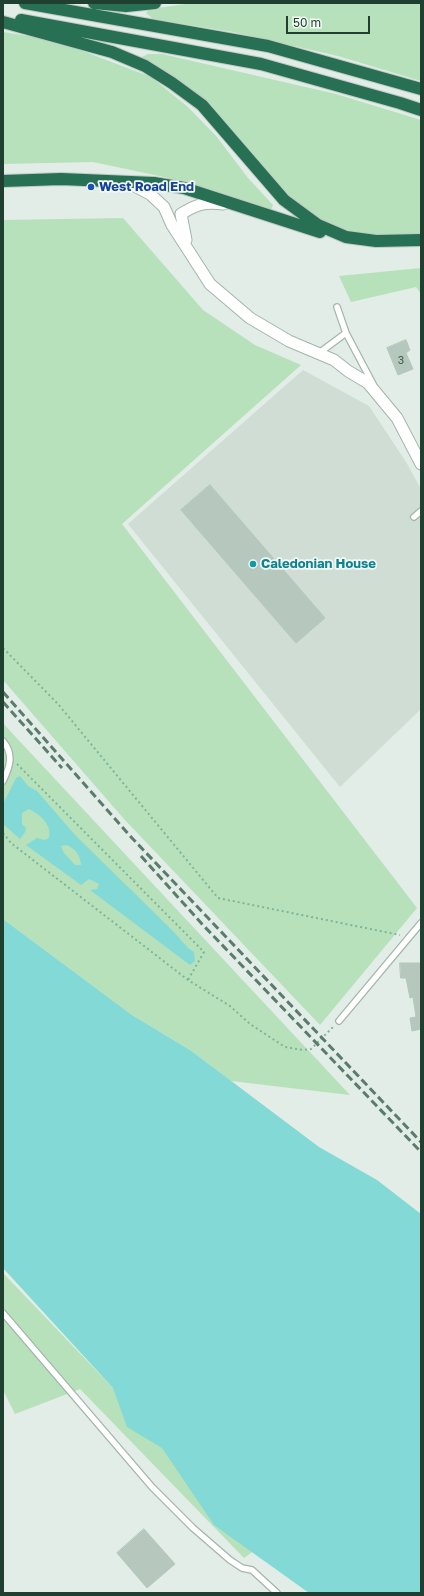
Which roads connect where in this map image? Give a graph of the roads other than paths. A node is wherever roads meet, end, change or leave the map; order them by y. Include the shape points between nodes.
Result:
1 (26, 3) edge
2 (94, 3) edge
3 (155, 3) edge
4 (3, 16) edge
5 (3, 22) edge
6 (421, 89) edge
7 (421, 110) edge
8 (3, 181) edge
9 (124, 181) junction
10 (241, 206) junction
11 (421, 241) edge
12 (421, 247) edge
13 (395, 249) junction
14 (194, 256) junction
15 (336, 307) dead end
16 (346, 333) junction
17 (319, 354) junction
18 (380, 398) junction
19 (421, 464) edge
20 (421, 511) edge
21 (414, 517) dead end
22 (3, 741) edge
23 (3, 781) edge
24 (421, 923) edge
25 (339, 1021) road end
26 (3, 1312) edge
27 (277, 1593) edge

1 - 6 highway via 268,46
2 - 3 highway via 126,6
4 - 7 highway via 261,64
5 - 11 highway via 112,52 146,66 202,106 284,200 318,225 346,237
8 - 9 highway
9 - 10 highway via 184,188
9 - 14 street via 150,194 164,207 172,225
10 - 13 highway via 346,241 370,247
10 - 14 street via 210,202 195,205 181,214 185,237
11 - 13 highway
12 - 13 highway
14 - 17 street via 210,284 250,318 289,341
15 - 16 lane
16 - 17 lane
16 - 18 lane
17 - 18 street via 334,360 368,383
18 - 19 street via 397,418
20 - 21 lane
22 - 23 lane via 10,758
24 - 25 lane
26 - 27 lane via 152,1487 230,1560 242,1568 252,1570

